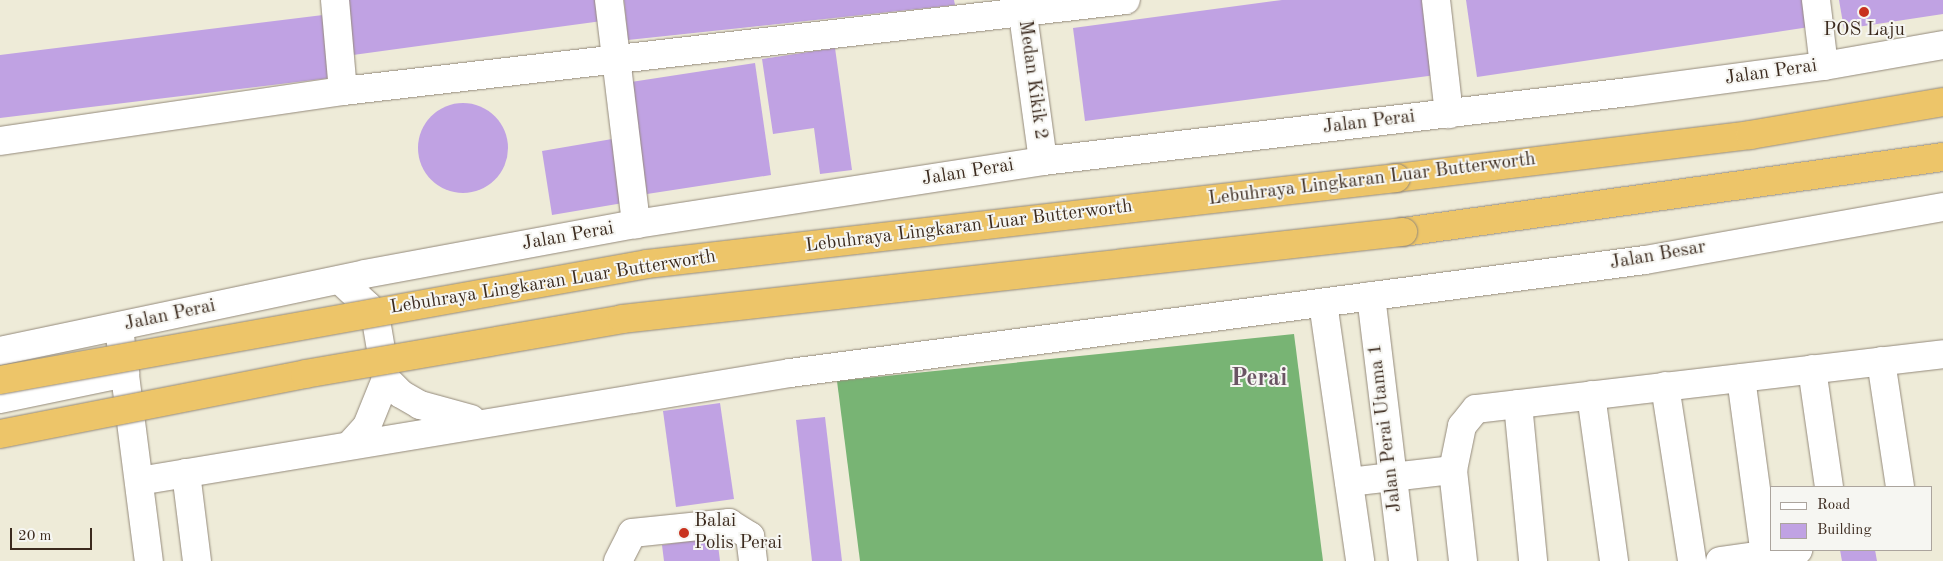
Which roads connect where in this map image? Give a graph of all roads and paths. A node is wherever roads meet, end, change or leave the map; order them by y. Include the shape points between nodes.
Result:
1 (336, 0) edge
2 (609, 0) edge
3 (1126, 0) edge
4 (1436, 0) edge
5 (1816, 0) edge
6 (1022, 7) edge
7 (1943, 45) edge
8 (615, 59) junction
9 (1824, 66) junction
10 (343, 90) junction
11 (1943, 102) edge
12 (1450, 114) junction
13 (0, 141) edge
14 (1943, 158) edge
15 (1043, 161) junction
16 (1943, 206) edge
17 (636, 224) junction
18 (340, 280) junction
19 (1371, 296) junction
20 (1323, 303) junction
21 (119, 327) junction
22 (0, 350) edge
23 (1943, 354) edge
24 (1881, 361) junction
25 (1812, 369) junction
26 (125, 372) junction
27 (1741, 378) junction
28 (386, 379) junction
29 (0, 380) edge
30 (1665, 386) junction
31 (1591, 395) junction
32 (0, 399) edge
33 (1518, 404) junction
34 (485, 421) junction
35 (0, 434) edge
36 (350, 445) junction
37 (1453, 470) junction
38 (186, 473) junction
39 (1391, 476) junction
40 (139, 481) junction
41 (1349, 482) junction
42 (1829, 486) edge
43 (1900, 486) edge
44 (1790, 551) edge
45 (1765, 554) junction
46 (149, 561) edge
47 (198, 561) edge
48 (618, 561) edge
49 (754, 561) edge
50 (1360, 561) edge
51 (1403, 561) edge
52 (1463, 561) edge
53 (1533, 561) edge
54 (1614, 561) edge
55 (1692, 561) edge
56 (1720, 561) edge

1 - 10 street
2 - 8 street
3 - 6 street
4 - 12 street
5 - 9 street
6 - 8 street
6 - 15 street, Medan Kikik 2
7 - 9 street, Jalan Perai
8 - 10 street
8 - 17 street
9 - 12 street, Jalan Perai
10 - 13 street
11 - 29 highway, Lebuhraya Lingkaran Luar Butterworth, bridge via 1750,135 647,264
12 - 15 street, Jalan Perai
14 - 35 highway, bridge via 1402,232 622,319 305,374
15 - 17 street, Jalan Perai
16 - 19 street, Jalan Besar via 1645,260
17 - 18 street, Jalan Perai
18 - 21 street, Jalan Perai
18 - 28 street via 368,306 376,320
19 - 20 street, Jalan Besar
19 - 39 street, Jalan Perai Utama 1
20 - 34 street, Jalan Besar via 790,373
20 - 41 street
21 - 22 street, Jalan Perai
21 - 26 street
23 - 24 street
24 - 25 street
24 - 43 street
25 - 27 street
25 - 42 street
26 - 32 street
26 - 40 street
27 - 30 street
27 - 45 street
28 - 34 street via 400,394 420,405
28 - 36 street via 367,426
30 - 31 street
30 - 55 street
31 - 33 street
31 - 54 street
33 - 37 street via 1476,408 1462,426
33 - 53 street
34 - 36 street, Jalan Besar
36 - 38 street, Jalan Besar
37 - 39 street
37 - 52 street
38 - 40 street, Jalan Besar
38 - 47 street
39 - 41 street
39 - 51 street, Jalan Perai Utama 1
40 - 46 street
41 - 50 street
44 - 45 street
45 - 56 street
48 - 49 street via 632,534 729,523 750,536

